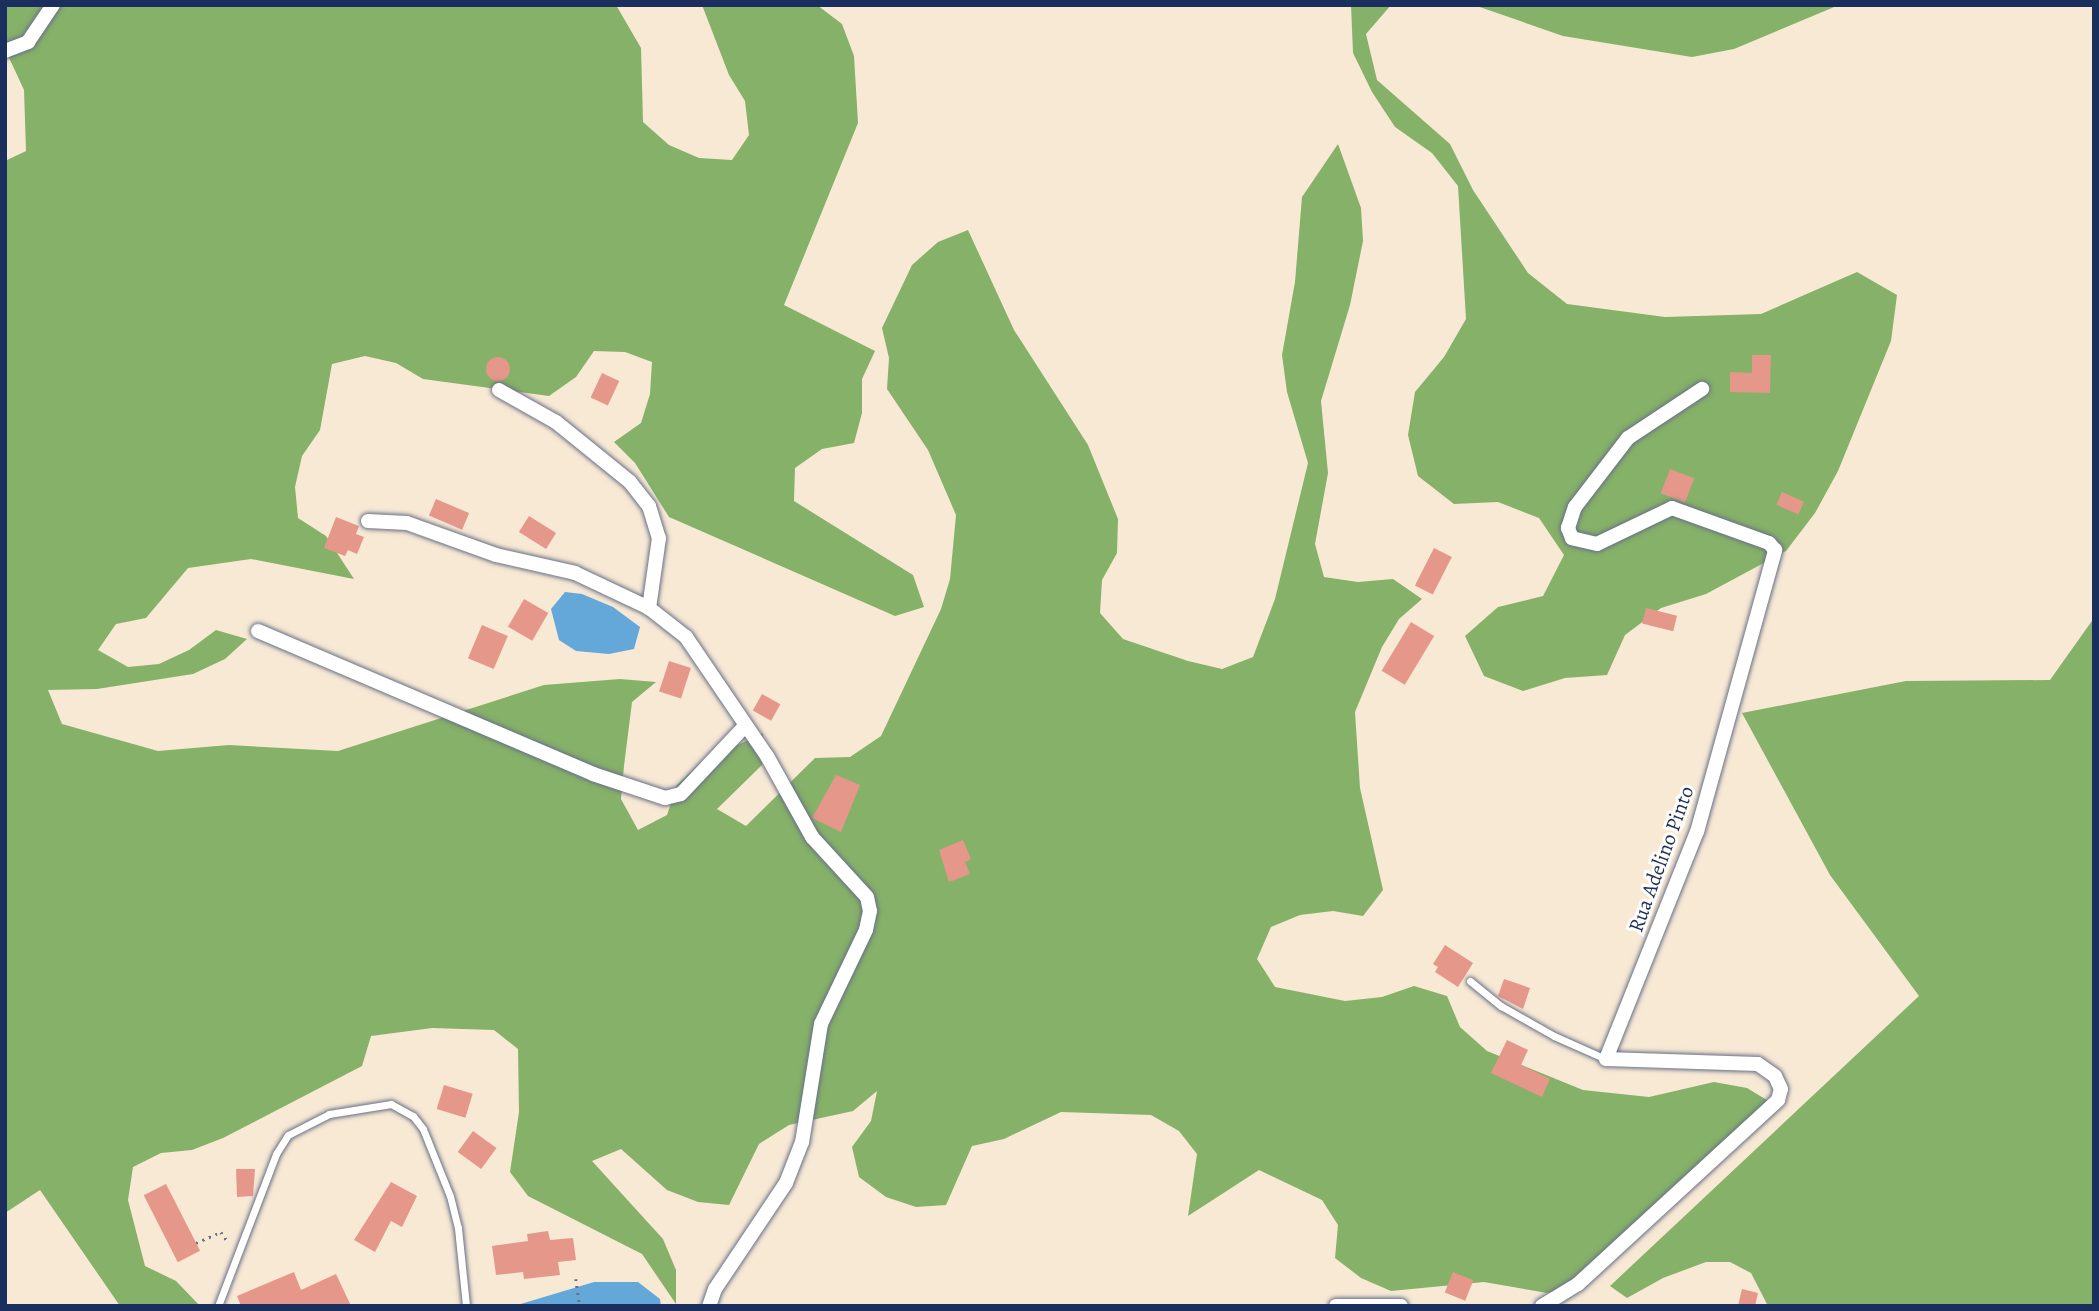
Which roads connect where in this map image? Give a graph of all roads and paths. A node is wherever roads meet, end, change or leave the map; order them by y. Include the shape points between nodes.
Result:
1 (53, 5) edge
2 (5, 51) edge
3 (1702, 389) dead end
4 (499, 390) dead end
5 (369, 521) dead end
6 (649, 608) junction
7 (258, 631) dead end
8 (744, 727) junction
9 (1470, 981) dead end
10 (1606, 1059) junction
11 (196, 1243) dead end
12 (236, 1253) junction
13 (576, 1279) dead end
14 (218, 1306) edge
15 (466, 1306) edge
16 (580, 1306) edge
17 (709, 1306) edge
18 (1335, 1306) edge
19 (1401, 1306) edge
20 (1542, 1306) edge

1 - 2 street via 28,42
3 - 10 street, Rua Adelino Pinto via 1628,438 1575,507 1568,528 1572,538 1597,544 1672,508 1769,542 1774,550 1697,832
4 - 6 street via 556,422 630,482 649,506 659,538
5 - 6 street via 407,523 496,555 575,573
6 - 8 street via 686,637
7 - 8 street via 593,774 665,798 681,794
8 - 17 street via 767,756 812,837 867,897 870,911 821,1024 802,1142 786,1183 715,1289
9 - 10 lane via 1512,1012
10 - 20 street via 1758,1065 1775,1076 1778,1100 1578,1284
11 - 12 path via 221,1232
12 - 14 lane
12 - 15 lane via 288,1135 330,1114 391,1104 413,1116 423,1129 450,1196
13 - 16 path
18 - 19 street

